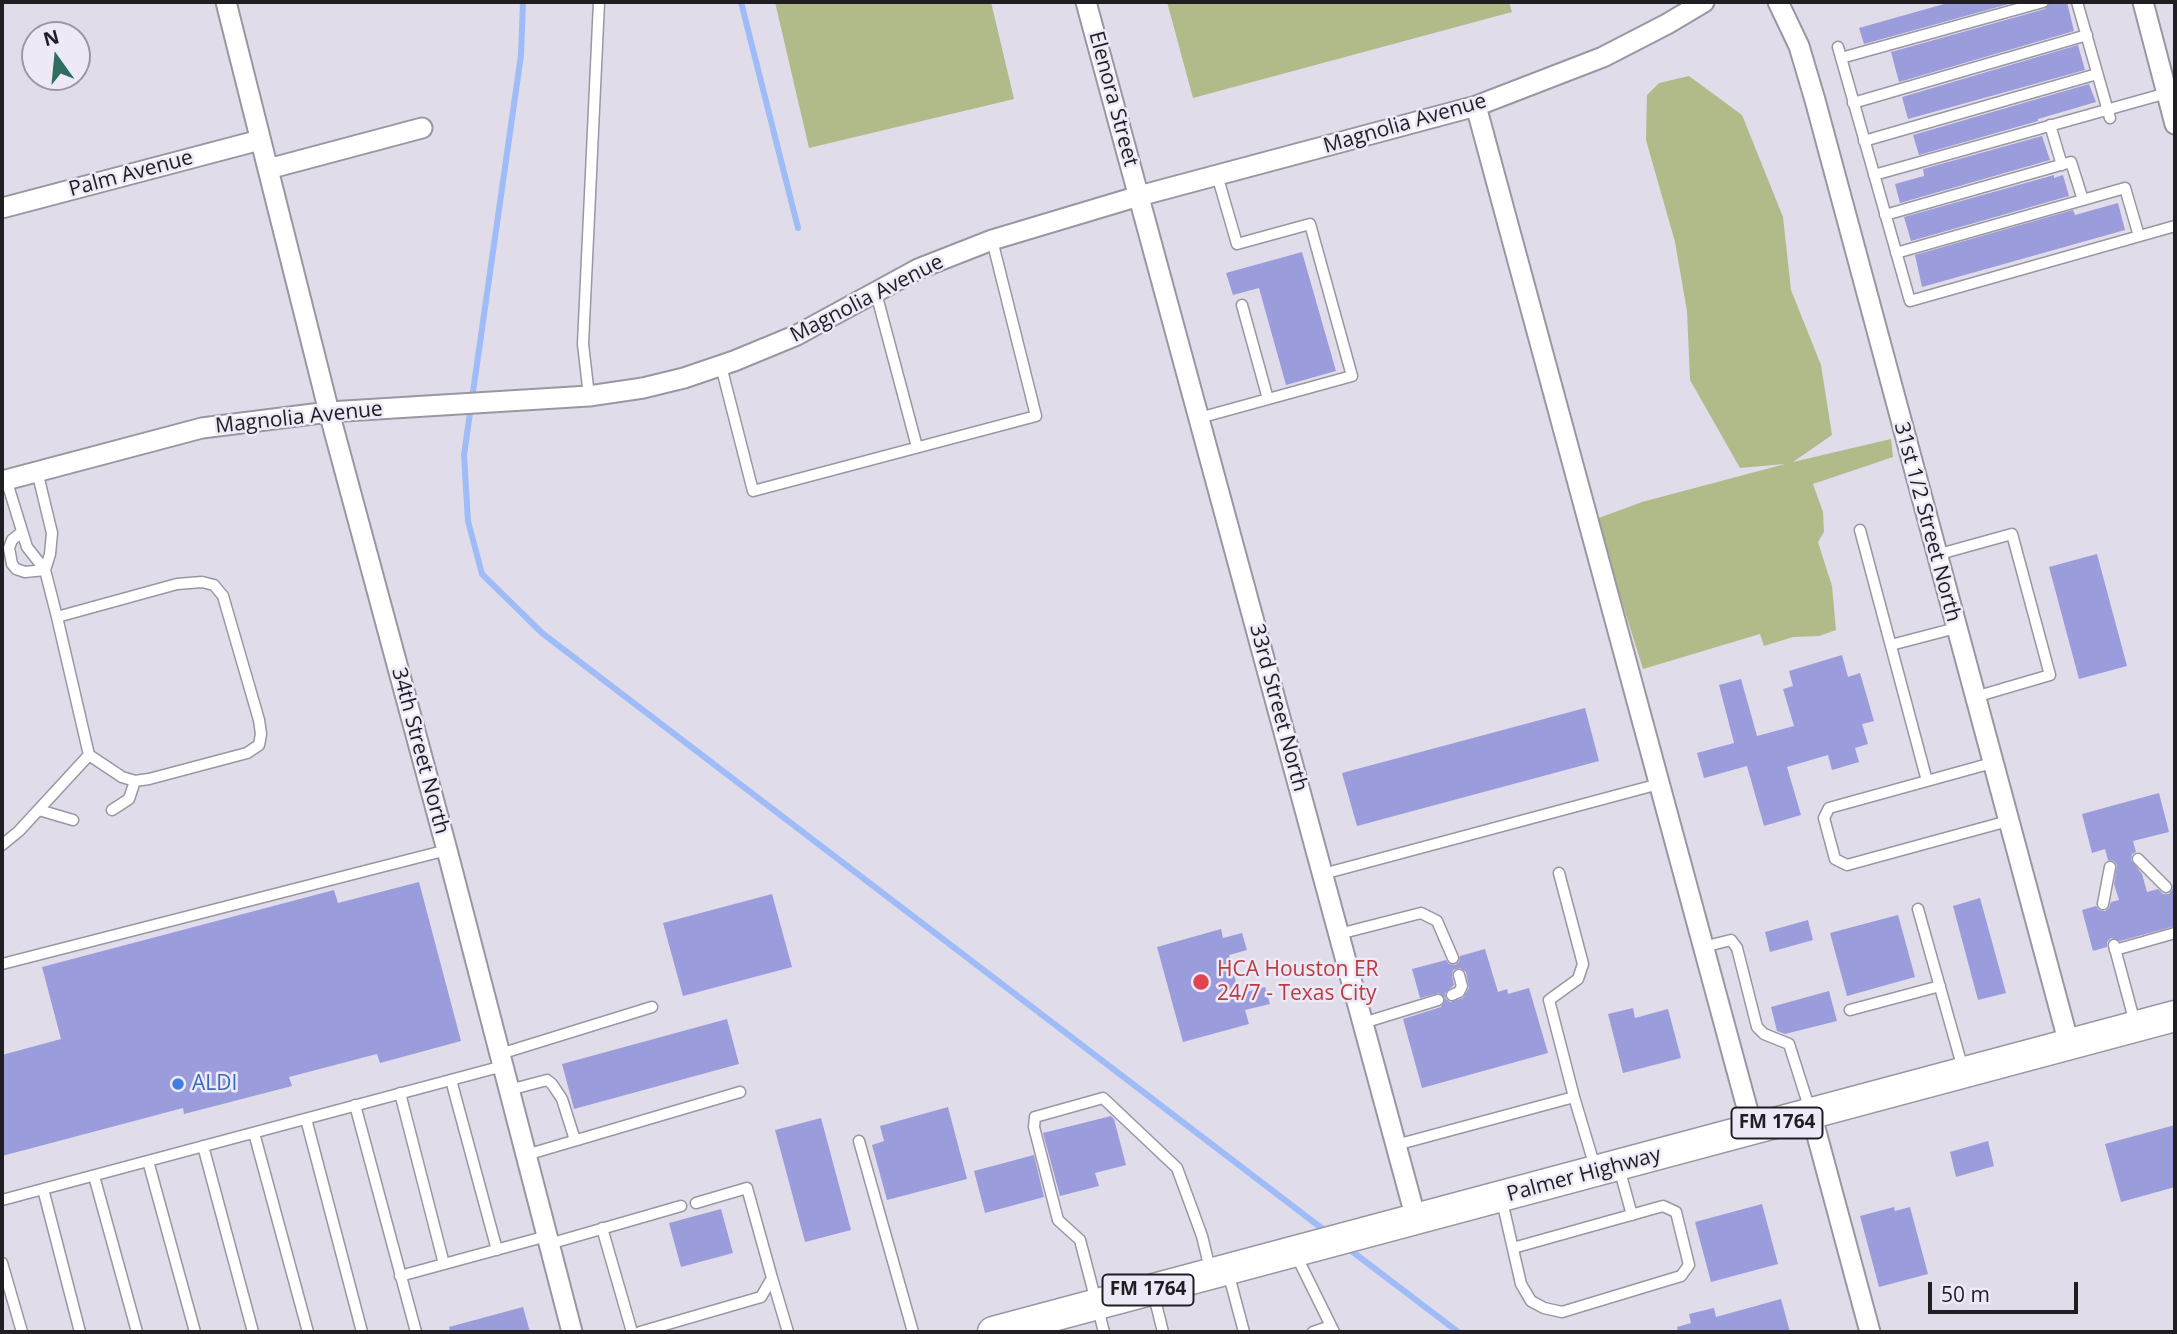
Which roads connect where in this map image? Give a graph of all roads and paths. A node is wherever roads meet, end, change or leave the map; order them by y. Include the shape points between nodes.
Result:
1 (226, 2) edge
2 (599, 2) edge
3 (1086, 2) edge
4 (1704, 2) edge
5 (1778, 2) edge
6 (2043, 2) edge
7 (2077, 2) edge
8 (2143, 2) edge
9 (2087, 35) junction
10 (2097, 74) junction
11 (1853, 103) junction
12 (1476, 106) junction
13 (2172, 108) edge
14 (2108, 113) junction
15 (2050, 125) junction
16 (422, 128) dead end
17 (260, 140) junction
18 (1864, 141) junction
19 (2062, 165) junction
20 (268, 169) junction
21 (1217, 175) junction
22 (1874, 175) junction
23 (1139, 196) junction
24 (2083, 201) junction
25 (2, 208) edge
26 (1885, 215) junction
27 (2175, 226) edge
28 (2139, 236) junction
29 (992, 240) junction
30 (1896, 253) junction
31 (876, 293) junction
32 (1242, 305) dead end
33 (721, 366) junction
34 (589, 396) junction
35 (1268, 399) junction
36 (329, 412) junction
37 (1199, 418) junction
38 (917, 447) junction
39 (37, 471) junction
40 (4, 480) edge
41 (1860, 530) dead end
42 (22, 532) junction
43 (1937, 555) junction
44 (45, 570) junction
45 (57, 617) junction
46 (1956, 628) junction
47 (1891, 645) junction
48 (1974, 697) junction
49 (89, 755) junction
50 (1992, 763) junction
51 (135, 781) junction
52 (1927, 781) junction
53 (1659, 784) junction
54 (39, 810) junction
55 (112, 810) dead end
56 (73, 820) dead end
57 (2008, 821) junction
58 (2, 845) edge
59 (447, 850) junction
60 (2138, 859) dead end
61 (2110, 867) dead end
62 (1559, 873) dead end
63 (1323, 874) junction
64 (2166, 887) dead end
65 (2103, 904) dead end
66 (1918, 909) dead end
67 (2175, 933) edge
68 (1339, 934) junction
69 (1703, 947) junction
70 (1453, 958) dead end
71 (2, 964) edge
72 (1459, 975) dead end
73 (1940, 986) junction
74 (1452, 995) dead end
75 (1438, 1000) dead end
76 (652, 1007) dead end
77 (1850, 1010) dead end
78 (2175, 1016) edge
79 (1363, 1023) junction
80 (2136, 1026) junction
81 (2068, 1044) junction
82 (501, 1060) junction
83 (1964, 1073) junction
84 (451, 1080) junction
85 (509, 1090) junction
86 (740, 1092) dead end
87 (400, 1093) junction
88 (1574, 1097) junction
89 (355, 1105) junction
90 (1811, 1113) junction
91 (306, 1119) junction
92 (1753, 1130) junction
93 (254, 1133) junction
94 (575, 1140) junction
95 (859, 1141) dead end
96 (1396, 1145) junction
97 (203, 1146) junction
98 (526, 1154) junction
99 (148, 1161) junction
100 (1607, 1169) junction
101 (94, 1176) junction
102 (43, 1189) junction
103 (1501, 1197) junction
104 (2, 1200) edge
105 (696, 1203) dead end
106 (681, 1206) dead end
107 (1632, 1215) junction
108 (1416, 1219) junction
109 (601, 1228) junction
110 (548, 1240) junction
111 (1513, 1248) junction
112 (497, 1250) junction
113 (1299, 1250) junction
114 (2, 1263) edge
115 (444, 1264) junction
116 (1219, 1271) junction
117 (400, 1276) junction
118 (772, 1278) junction
119 (1153, 1289) junction
120 (1101, 1318) edge
121 (1333, 1329) edge
122 (22, 1332) edge
123 (80, 1332) edge
124 (137, 1332) edge
125 (195, 1332) edge
126 (253, 1332) edge
127 (308, 1332) edge
128 (362, 1332) edge
129 (416, 1332) edge
130 (572, 1332) edge
131 (632, 1332) edge
132 (640, 1332) edge
133 (789, 1332) edge
134 (913, 1332) edge
135 (993, 1332) edge
136 (1163, 1332) edge
137 (1244, 1332) edge
138 (1313, 1332) edge
139 (1870, 1332) edge

1 - 17 street
2 - 34 lane via 583,344
3 - 23 street, Elenora Street
4 - 12 street, Magnolia Avenue via 1603,57
5 - 43 street, 31st 1/2 Street North via 1799,46 1815,100
6 - 11 lane via 1839,53
7 - 9 lane
8 - 13 street
9 - 10 lane
9 - 11 lane
10 - 14 lane
10 - 18 lane
11 - 18 lane
12 - 21 street, Magnolia Avenue
12 - 53 street
13 - 14 lane
14 - 15 lane
15 - 19 lane
15 - 22 lane
16 - 20 street
17 - 20 street, 34th Street North
17 - 25 street, Palm Avenue
18 - 22 lane
19 - 24 lane via 2071,162
19 - 26 lane
20 - 36 street, 34th Street North
21 - 23 street, Magnolia Avenue
21 - 35 lane via 1237,244 1310,224 1352,376
22 - 26 lane
23 - 29 street, Magnolia Avenue
23 - 37 street, 33rd Street North
24 - 28 lane via 2125,188
24 - 30 lane
26 - 30 lane
27 - 28 lane
28 - 30 lane via 1910,301
29 - 31 street, Magnolia Avenue via 918,269
29 - 38 lane via 1036,416
31 - 33 street, Magnolia Avenue via 797,335
31 - 38 lane
32 - 35 lane
33 - 34 street, Magnolia Avenue via 643,388
33 - 38 lane via 753,491
34 - 36 street, Magnolia Avenue
35 - 37 lane
36 - 39 street, Magnolia Avenue via 202,428
36 - 59 street, 34th Street North
37 - 63 street, 33rd Street North
39 - 40 street, Magnolia Avenue
39 - 44 lane via 52,533
40 - 42 lane
41 - 47 lane
42 - 44 lane
42 - 44 lane via 9,548 12,564 25,572
43 - 46 street, 31st 1/2 Street North
43 - 48 lane via 2012,534 2050,676
44 - 45 lane
45 - 49 lane
45 - 51 lane via 177,584 214,585 223,596 259,720 259,745 247,753
46 - 47 lane
46 - 48 street, 31st 1/2 Street North
47 - 52 lane
48 - 50 street, 31st 1/2 Street North
49 - 51 lane
49 - 54 lane
50 - 52 lane
50 - 57 street, 31st 1/2 Street North
51 - 55 lane via 129,800
52 - 57 lane via 1829,808 1824,818 1835,859 1847,865
53 - 63 lane
53 - 69 street
54 - 56 lane
54 - 58 lane
57 - 81 street, 31st 1/2 Street North
59 - 71 lane
59 - 82 street, 34th Street North
60 - 64 lane
61 - 65 lane
62 - 88 lane via 1583,964 1578,979 1549,1000
63 - 68 street, 33rd Street North
66 - 73 lane
67 - 80 lane via 2114,947
68 - 70 lane via 1421,913 1437,921
68 - 79 street, 33rd Street North
69 - 90 lane via 1731,940 1737,948 1757,1027 1789,1044
69 - 92 street
72 - 74 lane via 1462,986
73 - 77 lane
73 - 83 lane
75 - 79 lane
76 - 82 lane
78 - 80 main road, Palmer Highway / FM 1764
79 - 96 street, 33rd Street North
80 - 81 main road, Palmer Highway / FM 1764
81 - 83 main road, Palmer Highway / FM 1764
82 - 84 lane
82 - 85 street, 34th Street North
83 - 90 main road, Palmer Highway / FM 1764
84 - 87 lane
84 - 112 lane
85 - 94 lane via 547,1080 562,1099
85 - 98 street, 34th Street North
86 - 94 lane
87 - 89 lane
87 - 115 lane
88 - 96 lane
88 - 100 lane
89 - 91 lane
89 - 117 lane
90 - 92 main road, Palmer Highway / FM 1764
90 - 139 street
91 - 93 lane
91 - 128 lane
92 - 100 main road, Palmer Highway / FM 1764
93 - 97 lane
93 - 127 lane
94 - 98 lane
95 - 134 lane
96 - 108 street, 33rd Street North
97 - 99 lane
97 - 126 lane
98 - 110 street, 34th Street North
99 - 101 lane
99 - 125 lane
100 - 103 main road, Palmer Highway / FM 1764
100 - 107 lane
101 - 102 lane
101 - 124 lane
102 - 104 lane
102 - 123 lane
103 - 108 main road, Palmer Highway / FM 1764
103 - 111 lane
105 - 118 lane via 747,1188
106 - 109 lane
107 - 111 lane
107 - 111 lane via 1662,1206 1676,1212 1689,1265 1681,1276 1562,1312 1531,1301 1521,1284
108 - 113 main road, Palmer Highway / FM 1764
109 - 110 lane
109 - 131 lane
110 - 112 lane
110 - 130 street, 34th Street North
112 - 115 lane
113 - 116 main road, Palmer Highway / FM 1764
113 - 121 lane
114 - 122 lane
115 - 117 lane
116 - 119 main road, Palmer Highway / FM 1764
116 - 120 lane via 1177,1168 1103,1098 1035,1117 1058,1220 1080,1240
116 - 137 lane
117 - 129 lane
118 - 132 lane via 761,1297
118 - 133 lane
119 - 120 main road, Palmer Highway / FM 1764
119 - 136 lane
120 - 135 main road, Palmer Highway / FM 1764
121 - 138 lane

